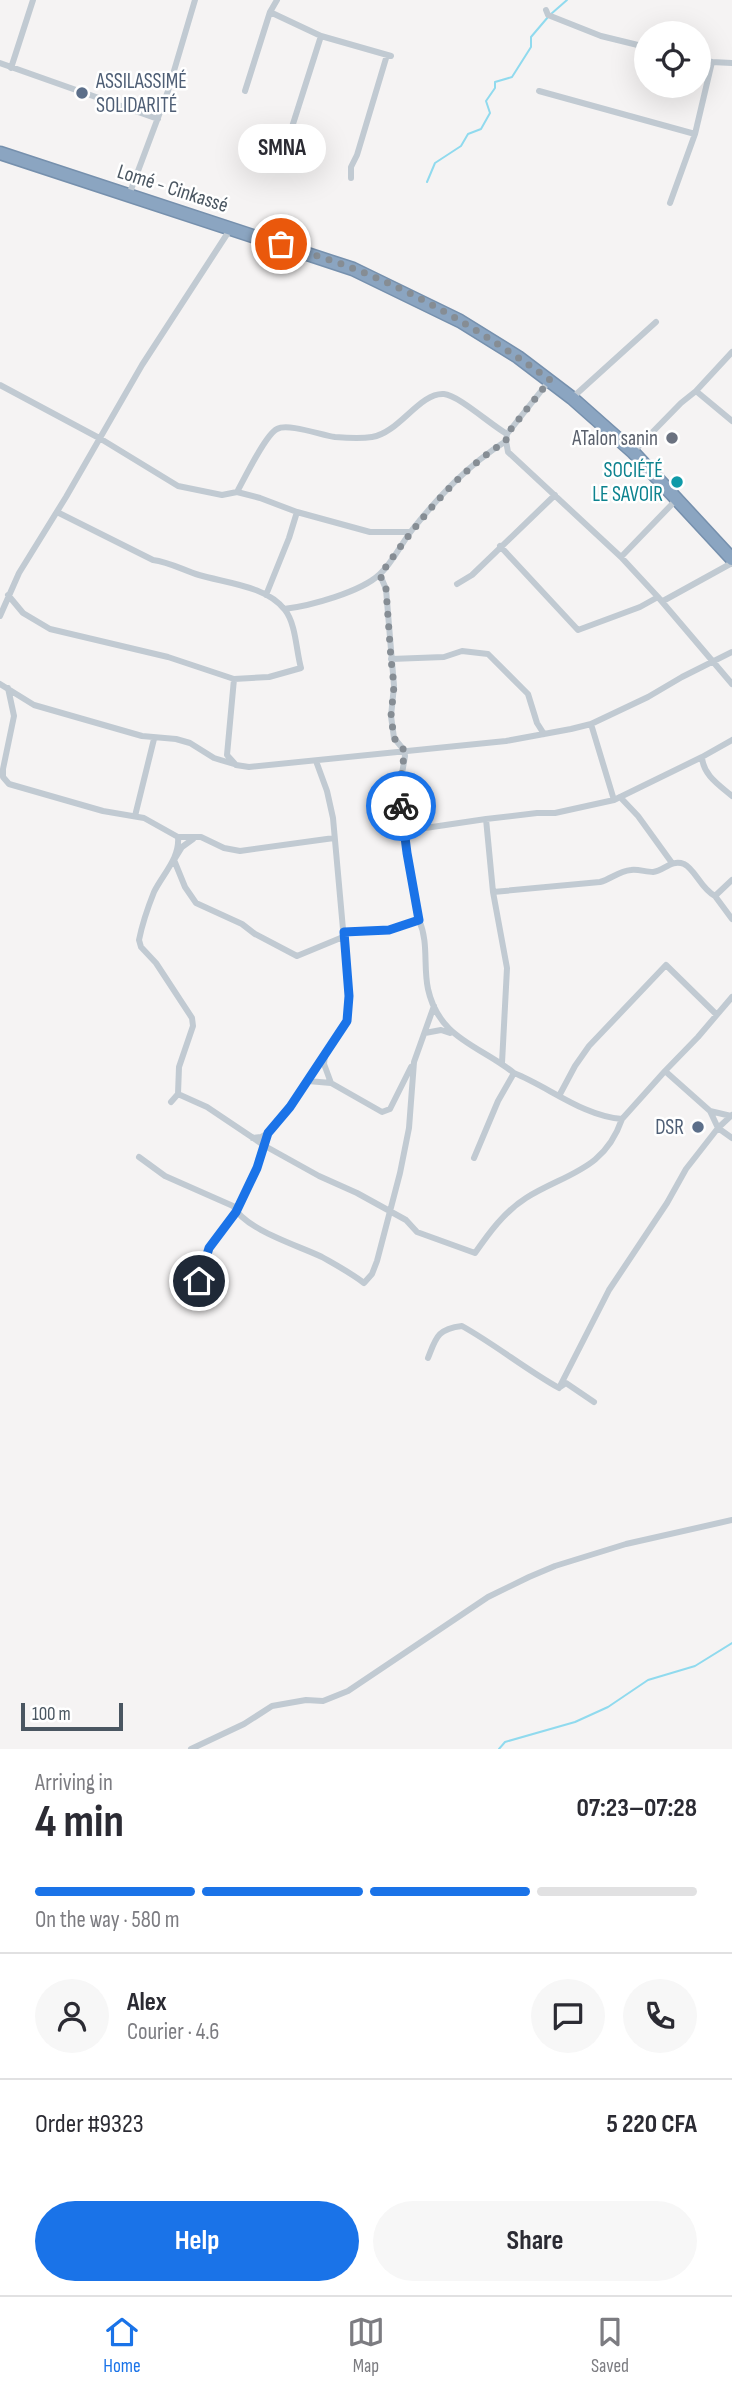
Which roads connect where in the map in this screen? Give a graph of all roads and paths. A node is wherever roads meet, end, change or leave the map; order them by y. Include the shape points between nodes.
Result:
1 (33, 0) edge
2 (195, 0) edge
3 (277, 0) edge
4 (546, 10) dead end
5 (270, 12) junction
6 (321, 36) junction
7 (634, 44) edge
8 (712, 62) joint
9 (732, 63) edge
10 (0, 64) edge
11 (11, 68) junction
12 (245, 91) dead end
13 (539, 91) dead end
14 (158, 119) junction
15 (695, 134) junction
16 (279, 135) dead end
17 (2, 157) edge
18 (351, 178) dead end
19 (129, 195) junction
20 (670, 203) dead end
21 (231, 228) junction
22 (656, 322) dead end
23 (732, 352) edge
24 (550, 380) junction
25 (0, 385) edge
26 (696, 391) junction
27 (572, 398) junction
28 (732, 421) edge
29 (507, 437) junction
30 (101, 439) junction
31 (633, 452) junction
32 (237, 492) junction
33 (555, 495) junction
34 (677, 499) junction
35 (57, 512) junction
36 (297, 512) junction
37 (411, 532) junction
38 (500, 546) junction
39 (621, 557) junction
40 (732, 561) edge
41 (380, 575) junction
42 (457, 584) dead end
43 (8, 595) junction
44 (266, 595) junction
45 (660, 599) junction
46 (285, 609) junction
47 (1, 610) edge
48 (732, 652) edge
49 (391, 659) junction
50 (714, 661) junction
51 (234, 679) junction
52 (0, 684) edge
53 (732, 684) edge
54 (8, 688) junction
55 (592, 724) junction
56 (544, 734) junction
57 (155, 738) junction
58 (732, 740) edge
59 (404, 750) junction
60 (702, 757) junction
61 (316, 761) junction
62 (236, 765) junction
63 (732, 796) edge
64 (617, 798) junction
65 (135, 816) junction
66 (486, 820) junction
67 (405, 831) junction
68 (178, 837) junction
69 (334, 838) junction
70 (193, 839) junction
71 (174, 860) junction
72 (672, 863) junction
73 (732, 880) edge
74 (493, 892) junction
75 (715, 895) junction
76 (732, 919) edge
77 (419, 920) junction
78 (343, 935) junction
79 (732, 997) edge
80 (434, 1006) junction
81 (716, 1014) junction
82 (425, 1033) junction
83 (452, 1033) junction
84 (325, 1053) junction
85 (414, 1062) junction
86 (502, 1063) junction
87 (665, 1071) junction
88 (513, 1073) junction
89 (308, 1081) junction
90 (331, 1083) junction
91 (178, 1094) junction
92 (559, 1096) junction
93 (171, 1102) dead end
94 (710, 1111) junction
95 (732, 1115) edge
96 (622, 1119) junction
97 (718, 1128) junction
98 (268, 1133) junction
99 (250, 1138) junction
100 (732, 1138) edge
101 (265, 1146) junction
102 (139, 1157) dead end
103 (474, 1158) dead end
104 (390, 1211) junction
105 (236, 1212) junction
106 (199, 1281) dead end
107 (428, 1359) dead end
108 (558, 1388) junction
109 (594, 1402) dead end
110 (732, 1520) edge
111 (191, 1749) edge

1 - 11 street
2 - 14 street
3 - 5 street
4 - 7 street via 548,15 601,36
5 - 6 street
5 - 12 street
6 - 16 street via 292,127
6 - 18 street via 389,55
8 - 9 street
8 - 15 street
10 - 11 street
11 - 14 street
13 - 15 street
14 - 19 street
15 - 20 street
17 - 19 highway, Lomé - Cinkassé
19 - 21 highway, Lomé - Cinkassé
21 - 24 highway, Lomé - Cinkassé via 353,269 434,306
21 - 30 street via 142,365
22 - 27 street
23 - 26 street
24 - 27 highway, Lomé - Cinkassé
24 - 29 street
25 - 30 street
26 - 28 street
26 - 31 street
27 - 31 highway, Lomé - Cinkassé
29 - 32 street via 445,394 427,399 379,436 333,437 280,427
29 - 33 street via 508,452
29 - 37 street via 449,486
30 - 32 street via 178,486 222,495
30 - 35 street
31 - 34 highway, Lomé - Cinkassé
32 - 36 street
33 - 38 street
33 - 39 street
34 - 39 street
34 - 40 highway, Lomé - Cinkassé
35 - 43 street
35 - 44 street via 153,560
36 - 37 street via 370,532
36 - 44 street
37 - 41 street
38 - 42 street
38 - 45 street via 578,630
39 - 45 street
40 - 45 street
41 - 46 street via 336,599
41 - 49 street via 386,589
43 - 47 street
43 - 51 street via 23,613 50,629 168,657
44 - 46 street
45 - 50 street
46 - 51 street via 300,668 269,677
48 - 50 street
49 - 56 street via 444,657 462,651 488,654 528,694
49 - 59 street via 394,738
50 - 53 street
50 - 55 street
51 - 62 street via 227,755
52 - 54 street
54 - 57 street via 34,705
54 - 65 street via 14,716 3,778 9,784
55 - 56 street
55 - 64 street
56 - 59 street
57 - 62 street via 190,743
57 - 65 street
58 - 60 street
59 - 61 street
59 - 67 street via 399,791
60 - 63 street via 711,779
60 - 64 street
61 - 62 street
61 - 69 street via 327,791
64 - 66 street via 555,813
64 - 72 street via 638,816
65 - 68 street
66 - 67 street
66 - 74 street
67 - 77 street
68 - 70 street
68 - 71 street
69 - 70 street via 240,851 201,837
69 - 78 street
70 - 71 street
71 - 78 street via 196,903 297,956
71 - 91 street via 154,894 139,940 192,1018 179,1067
72 - 74 street via 655,872 630,870 600,882
72 - 75 street via 690,868 701,886
73 - 75 street
74 - 86 street via 507,968
75 - 76 street
77 - 78 street via 389,930
77 - 80 street via 424,932 427,987
78 - 84 street via 347,1021
79 - 81 street
80 - 82 street
80 - 83 street
81 - 87 street
81 - 92 street via 667,965 589,1045
82 - 83 street
82 - 85 street
83 - 86 street
84 - 89 street
84 - 90 street
85 - 90 street via 390,1109 382,1112
85 - 104 street via 409,1128
86 - 88 street
87 - 94 street
87 - 96 street
88 - 92 street
88 - 103 street
89 - 90 street
89 - 98 street
91 - 93 street
91 - 99 street via 207,1107
92 - 96 street
94 - 95 street
94 - 97 street
95 - 97 street
96 - 104 street via 600,1157 524,1199 503,1216 475,1254 417,1232
97 - 100 street
97 - 108 street via 686,1169 609,1290
98 - 99 street
98 - 101 street
99 - 101 street
101 - 104 street
101 - 105 street
102 - 105 street via 164,1176 233,1206
104 - 105 street via 377,1261 364,1283
105 - 106 street via 209,1248
107 - 108 street via 442,1331 462,1326
108 - 109 street via 566,1383
110 - 111 street via 555,1566 488,1597 348,1691 323,1701 272,1706

